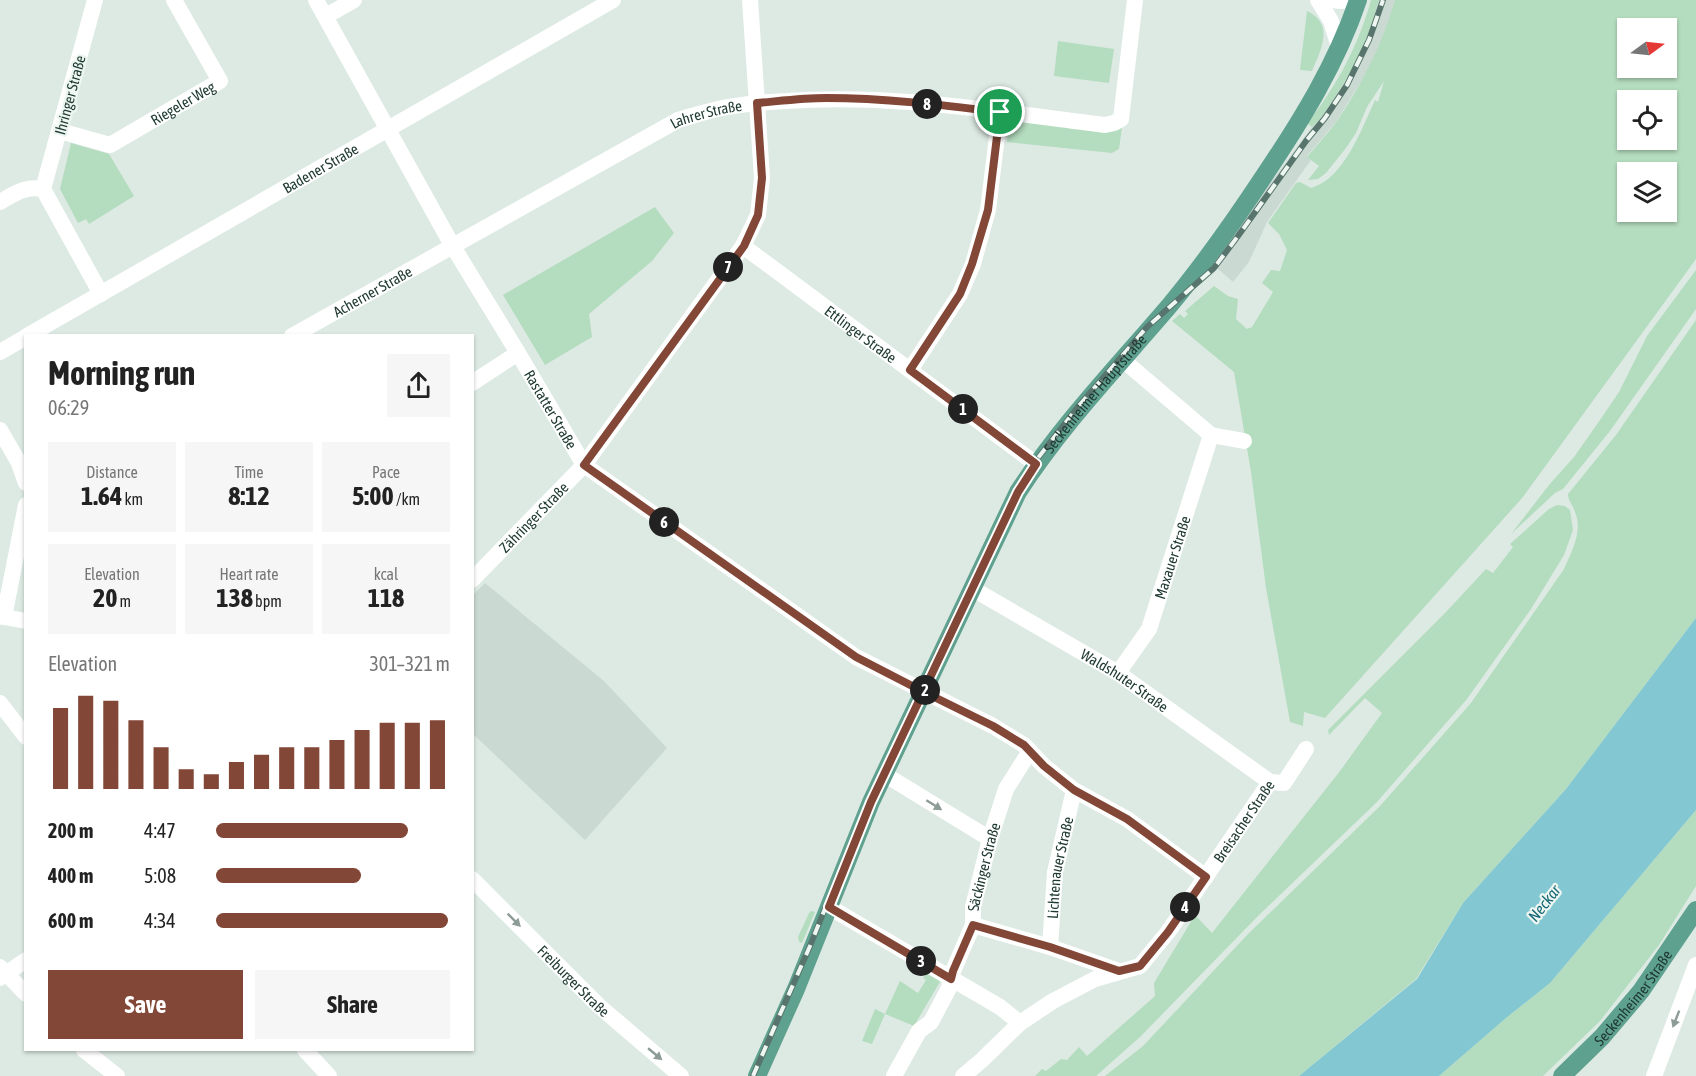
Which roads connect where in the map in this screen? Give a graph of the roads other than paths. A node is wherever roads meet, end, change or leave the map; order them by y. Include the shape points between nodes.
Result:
1 (95, 0) edge
2 (174, 0) edge
3 (316, 0) edge
4 (354, 0) edge
5 (613, 0) edge
6 (750, 0) edge
7 (1135, 0) edge
8 (1318, 0) edge
9 (1330, 0) edge
10 (1351, 0) edge
11 (1358, 0) edge
12 (326, 16) junction
13 (1339, 47) junction
14 (757, 103) junction
15 (1000, 112) junction
16 (388, 129) junction
17 (60, 131) junction
18 (44, 189) junction
19 (0, 202) edge
20 (452, 245) junction
21 (744, 246) junction
22 (101, 294) junction
23 (31, 334) edge
24 (296, 334) edge
25 (24, 338) edge
26 (0, 352) edge
27 (518, 353) junction
28 (1123, 360) junction
29 (910, 370) junction
30 (474, 382) edge
31 (0, 430) edge
32 (1211, 435) junction
33 (1244, 441) dead end
34 (1036, 464) junction
35 (584, 465) junction
36 (24, 477) edge
37 (24, 514) edge
38 (474, 578) edge
39 (973, 589) junction
40 (2, 617) edge
41 (24, 621) edge
42 (1118, 673) junction
43 (924, 692) junction
44 (0, 703) edge
45 (24, 734) edge
46 (1306, 749) dead end
47 (1030, 752) junction
48 (884, 774) junction
49 (1270, 782) junction
50 (1074, 790) junction
51 (990, 839) junction
52 (1206, 877) junction
53 (474, 881) edge
54 (829, 907) junction
55 (1696, 910) edge
56 (973, 925) junction
57 (1050, 947) junction
58 (24, 961) edge
59 (1696, 965) edge
60 (1119, 971) junction
61 (2, 973) edge
62 (951, 979) junction
63 (24, 992) edge
64 (1020, 1023) junction
65 (85, 1051) edge
66 (306, 1051) edge
67 (1657, 1075) edge
68 (117, 1076) edge
69 (329, 1076) edge
70 (681, 1076) edge
71 (757, 1076) edge
72 (894, 1076) edge
73 (963, 1076) edge
74 (1562, 1076) edge

1 - 17 street, Ihringer Straße
2 - 17 street, Riegeler Weg via 220,81 110,145
3 - 12 street, Rastatter Straße
4 - 12 street
5 - 16 street, Badener Straße
6 - 14 street, Zähringer Straße
7 - 15 street, Lahrer Straße via 1121,119 1105,125
8 - 13 street
9 - 10 street
11 - 13 main road, Seckenheimer Hauptstraße
12 - 16 street, Rastatter Straße
13 - 28 main road, Seckenheimer Hauptstraße via 1305,112 1245,204 1179,294
14 - 15 street, Lahrer Straße via 823,98 879,100
14 - 20 street, Lahrer Straße via 678,120
14 - 21 street, Zähringer Straße via 762,178 758,215
15 - 29 street via 988,210 972,264 960,294
16 - 20 street, Rastatter Straße
16 - 22 street, Badener Straße
17 - 18 street, Ihringer Straße
18 - 19 street via 32,187
18 - 22 street
20 - 24 street, Acherner Straße
20 - 27 street, Rastatter Straße
21 - 29 street, Ettlinger Straße
21 - 35 street, Zähringer Straße
22 - 23 street, Badener Straße
25 - 26 street, Badener Straße
27 - 30 street
27 - 35 street, Rastatter Straße
28 - 32 street
28 - 34 main road, Seckenheimer Hauptstraße
29 - 34 street, Ettlinger Straße
31 - 36 street
32 - 33 street
32 - 42 street, Maxauer Straße via 1149,629
34 - 39 main road, Seckenheimer Hauptstraße via 1018,492
35 - 38 street, Zähringer Straße
35 - 43 street, Rastatter Straße via 856,657
37 - 40 street
39 - 42 street, Waldshuter Straße
39 - 43 main road, Seckenheimer Hauptstraße
40 - 41 street
42 - 49 street, Waldshuter Straße
43 - 47 street, Rastatter Straße via 993,726
43 - 48 main road, Seckenheimer Hauptstraße
44 - 45 street
46 - 49 street, Breisacher Straße via 1284,783
47 - 50 street, Rastatter Straße
47 - 51 street, Säckinger Straße via 1006,789
48 -> 51 street
48 - 54 main road, Seckenheimer Hauptstraße
49 - 52 street, Breisacher Straße
50 - 52 street, Rastatter Straße via 1127,819
50 - 57 street, Lichtenauer Straße via 1055,873
51 - 56 street, Säckinger Straße via 973,907
52 - 60 street, Breisacher Straße via 1140,966
53 -> 70 street, Freiburger Straße via 599,1006
54 - 62 street
54 - 71 main road, Seckenheimer Hauptstraße
55 - 74 main road, Seckenheimer Straße via 1641,991
56 - 57 street
56 - 62 street, Säckinger Straße
57 - 60 street
58 - 61 street
59 -> 67 street
60 - 64 street, Breisacher Straße via 1053,1001
61 - 63 street
62 - 64 street
62 - 72 street, Säckinger Straße via 931,1022 919,1031
64 - 73 street, Breisacher Straße
65 - 68 street
66 - 69 street

